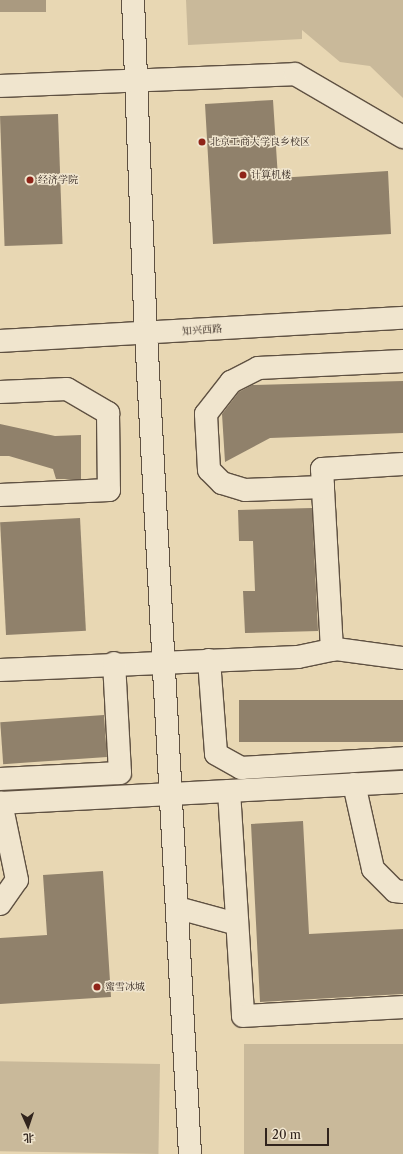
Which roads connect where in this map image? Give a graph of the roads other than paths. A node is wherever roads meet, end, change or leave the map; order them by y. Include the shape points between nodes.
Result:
1 (132, 0) edge
2 (136, 81) junction
3 (0, 86) edge
4 (403, 137) edge
5 (403, 318) edge
6 (146, 334) junction
7 (0, 341) edge
8 (403, 361) edge
9 (0, 392) edge
10 (403, 464) edge
11 (323, 487) junction
12 (0, 495) edge
13 (332, 650) junction
14 (403, 658) edge
15 (209, 660) junction
16 (166, 662) junction
17 (114, 664) junction
18 (0, 670) edge
19 (403, 758) edge
20 (0, 779) edge
21 (403, 782) edge
22 (354, 784) junction
23 (229, 791) junction
24 (172, 794) junction
25 (1, 803) edge
26 (403, 892) edge
27 (0, 904) edge
28 (178, 908) junction
29 (237, 924) junction
30 (403, 1007) edge
31 (190, 1154) edge

1 - 2 street
2 - 3 street
2 - 4 street via 295,74
2 - 6 street
5 - 6 street, 知兴西路
6 - 7 street, 知兴西路
6 - 16 street
8 - 11 street via 258,368 231,382 206,414 209,470 222,483 245,490
9 - 12 street via 67,388 108,413 109,482 109,490
10 - 11 street via 322,469
11 - 13 street
13 - 14 street
13 - 15 street via 298,657
15 - 16 street
15 - 19 street via 216,754 241,768
16 - 17 street
16 - 24 street
17 - 18 street
17 - 20 street via 120,773
21 - 22 street
22 - 23 street
22 - 26 street via 361,830 373,870 395,891
23 - 24 street
23 - 29 street
24 - 25 street
24 - 28 street
25 - 27 street via 17,880
28 - 29 street
28 - 31 street
29 - 30 street via 243,1016

